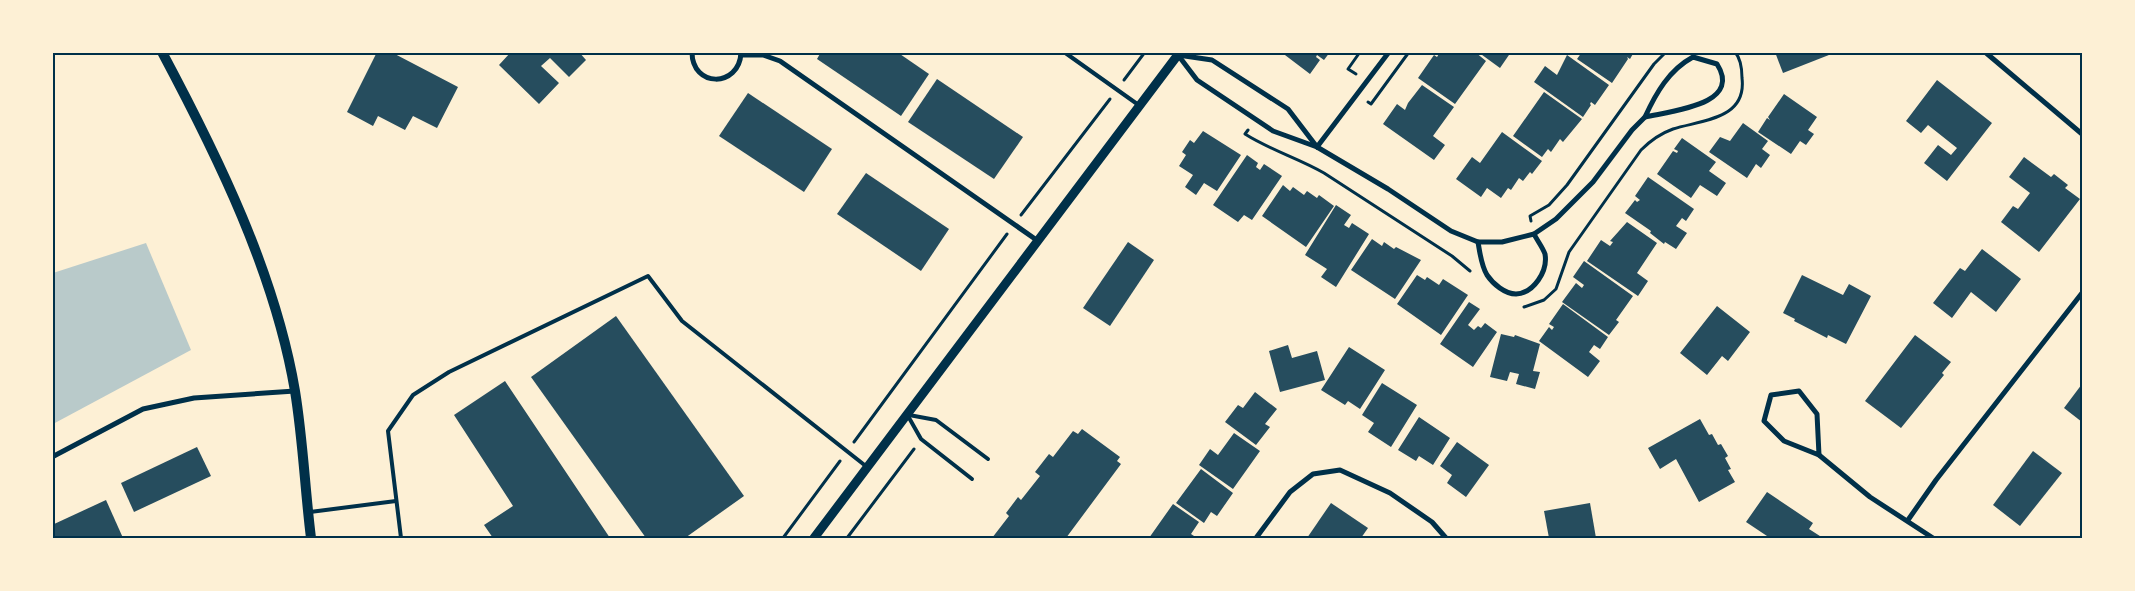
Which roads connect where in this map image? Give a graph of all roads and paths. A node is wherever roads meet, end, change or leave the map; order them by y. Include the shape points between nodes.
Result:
1 (162, 52) edge
2 (692, 52) edge
3 (1064, 52) edge
4 (1145, 52) edge
5 (1360, 52) edge
6 (1388, 52) edge
7 (1666, 52) edge
8 (1735, 52) edge
9 (1984, 52) edge
10 (1178, 53) edge
11 (741, 54) edge
12 (1366, 82) junction
13 (1117, 90) junction
14 (1140, 106) junction
15 (1645, 117) junction
16 (1255, 119) junction
17 (2082, 134) edge
18 (1317, 147) junction
19 (1014, 224) junction
20 (1534, 234) junction
21 (1038, 241) junction
22 (1478, 242) junction
23 (1474, 278) dead end
24 (2082, 293) edge
25 (1522, 308) dead end
26 (295, 391) junction
27 (906, 414) junction
28 (921, 439) junction
29 (847, 452) junction
30 (1819, 455) junction
31 (52, 457) edge
32 (988, 459) dead end
33 (867, 467) junction
34 (972, 479) dead end
35 (396, 501) junction
36 (308, 512) junction
37 (1908, 520) junction
38 (311, 538) edge
39 (401, 538) edge
40 (783, 538) edge
41 (814, 538) edge
42 (847, 538) edge
43 (1256, 538) edge
44 (1446, 538) edge
45 (1933, 538) edge

1 - 26 main road via 208,140 242,215 278,317
2 - 11 street via 694,67 707,78 715,80 730,75 740,62
3 - 13 lane
4 - 13 path
5 - 12 path via 1348,69
6 - 12 street
7 - 20 path via 1567,185 1549,205 1530,216
8 - 25 path via 1743,87 1739,100 1730,111 1652,139 1574,244 1556,289 1544,300
9 - 17 street
10 - 14 street
10 - 16 street via 1197,80
10 - 18 street via 1212,60 1288,108
11 - 19 street via 780,60
12 - 18 street
13 - 14 lane
13 - 19 path
14 - 21 street
15 - 15 street via 1705,103 1718,94 1723,85 1723,74 1718,64 1693,57 1680,64 1654,96
15 - 20 street via 1593,182 1556,219
16 - 18 street via 1273,131
16 - 23 path via 1246,134 1264,146 1324,172 1452,256
18 - 22 street via 1388,189 1451,232
19 - 21 street
19 - 29 path
20 - 22 street via 1502,242
20 - 22 street via 1545,254 1544,268 1530,289 1516,294 1494,284 1487,275
21 - 27 street
24 - 37 street via 1947,465
26 - 31 street via 194,398 143,409
26 - 36 main road
27 - 28 lane
27 - 32 lane via 936,420
27 - 33 street
28 - 34 lane
28 - 42 path
29 - 33 lane
29 - 35 lane via 682,321 648,276 449,372 413,395 388,431
29 - 40 path
30 - 30 street via 1817,414 1799,391 1771,395 1764,421 1784,441
30 - 37 street via 1870,497
33 - 41 street
35 - 36 lane
35 - 39 lane
36 - 38 main road
37 - 45 street
43 - 44 street via 1290,492 1313,474 1340,470 1390,492 1432,522

